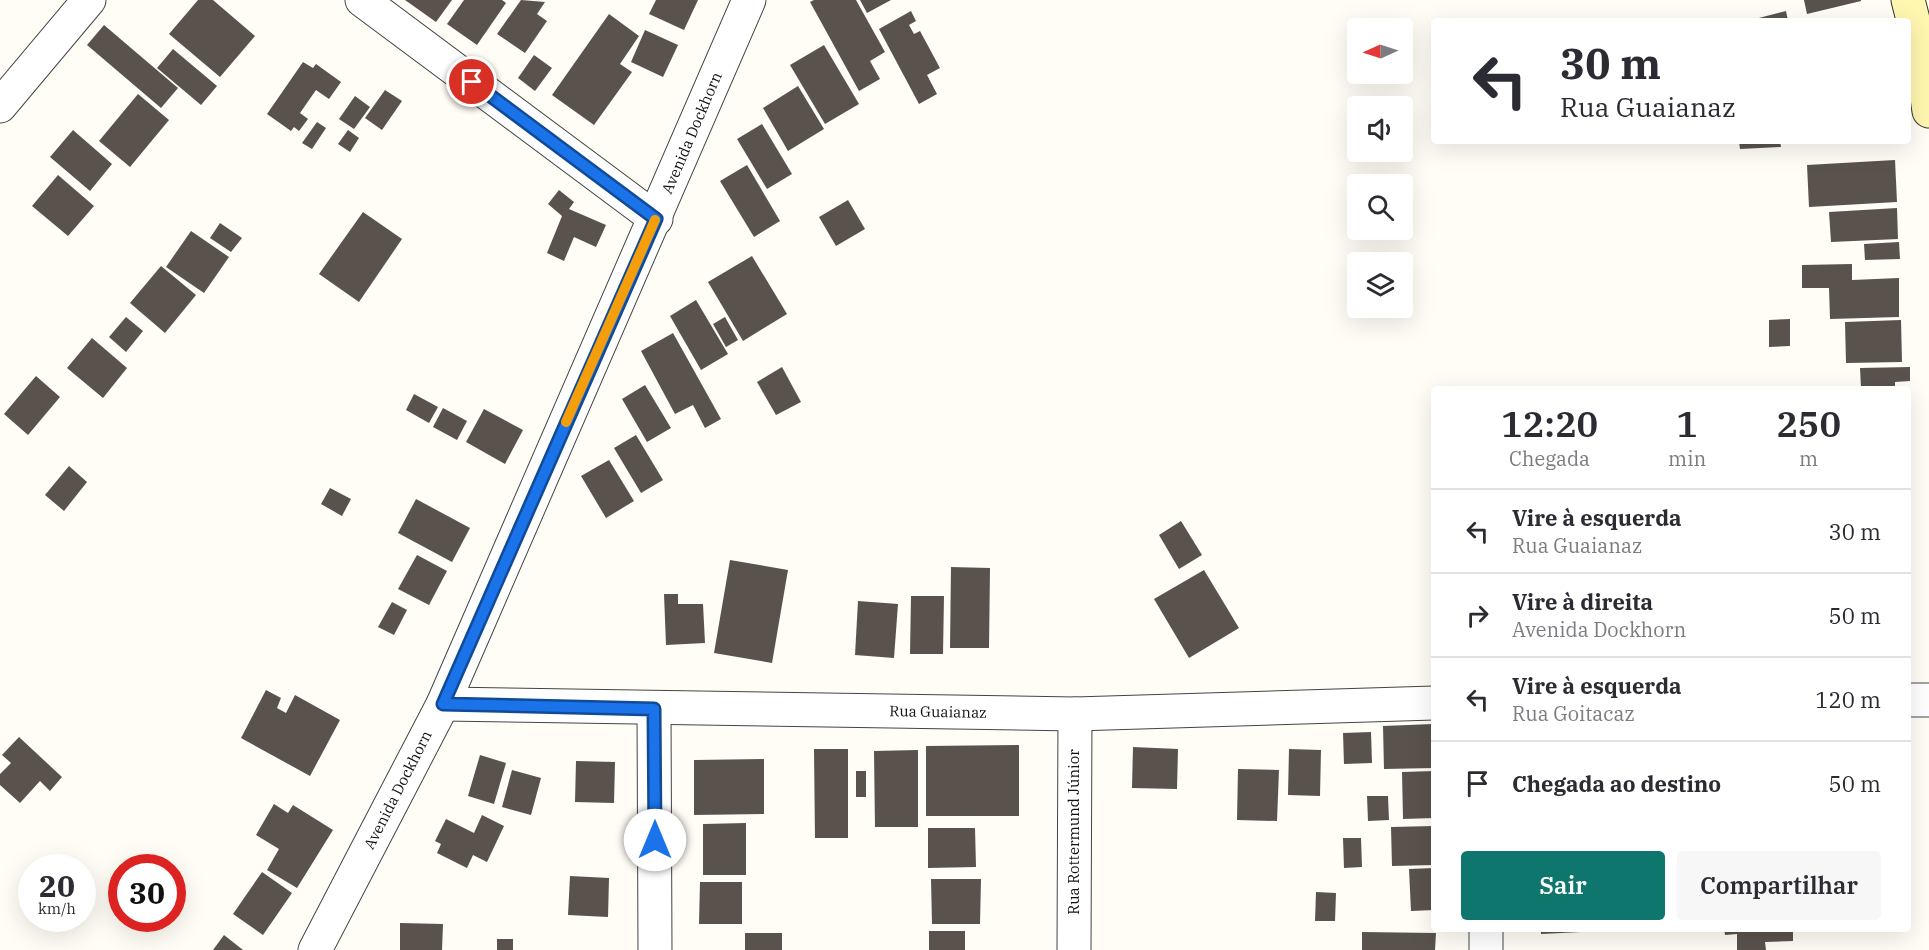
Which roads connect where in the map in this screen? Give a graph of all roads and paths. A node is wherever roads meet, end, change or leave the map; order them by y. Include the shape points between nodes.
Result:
1 (89, 0) edge
2 (362, 0) edge
3 (749, 0) edge
4 (1908, 0) edge
5 (0, 106) edge
6 (1929, 111) edge
7 (656, 219) junction
8 (1911, 700) edge
9 (1929, 700) edge
10 (1431, 703) edge
11 (443, 704) junction
12 (654, 709) junction
13 (1075, 714) junction
14 (1486, 932) edge
15 (315, 950) edge
16 (655, 950) edge
17 (1074, 950) edge
18 (1486, 950) edge

1 - 5 street
2 - 7 street
3 - 7 street, Avenida Dockhorn
4 - 6 street
7 - 11 street, Avenida Dockhorn
8 - 9 street
10 - 13 street, Rua Guaianaz
11 - 12 street, Rua Guaianaz
11 - 15 street, Avenida Dockhorn
12 - 13 street, Rua Guaianaz
12 - 16 street
13 - 17 street, Rua Rottermund Júnior
14 - 18 street

